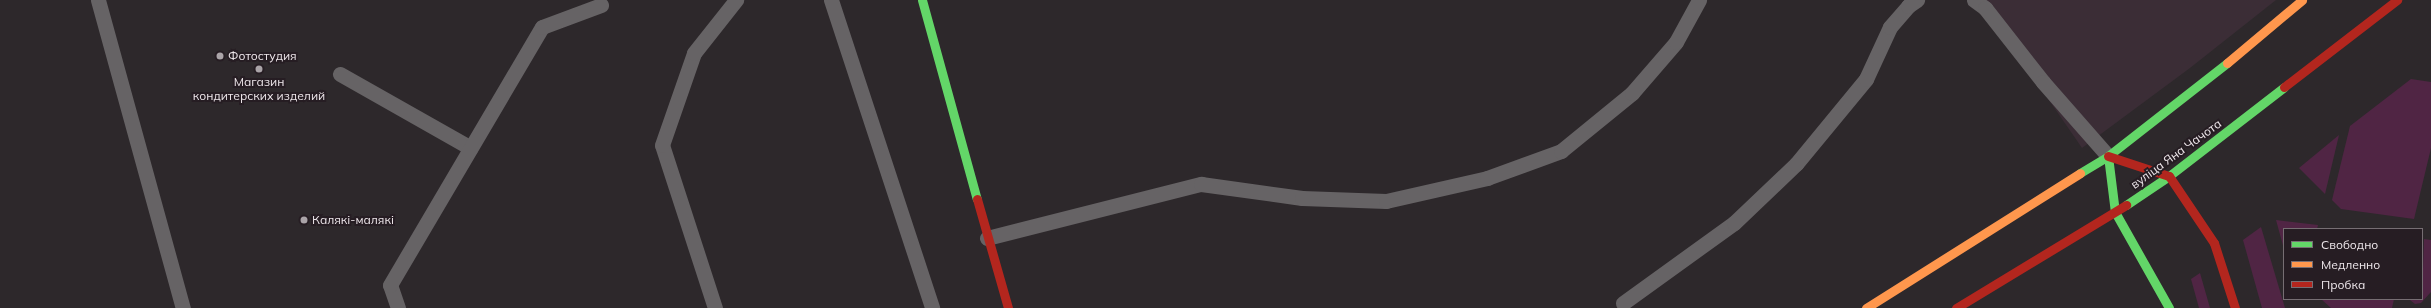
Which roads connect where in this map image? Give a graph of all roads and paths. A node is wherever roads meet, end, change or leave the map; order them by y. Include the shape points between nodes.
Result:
1 (98, 0) edge
2 (736, 0) edge
3 (831, 0) edge
4 (922, 0) edge
5 (1699, 0) edge
6 (1916, 0) edge
7 (1974, 0) edge
8 (2302, 0) edge
9 (2397, 0) edge
10 (601, 6) dead end
11 (340, 74) dead end
12 (471, 148) junction
13 (2108, 156) junction
14 (2169, 176) junction
15 (2115, 212) junction
16 (987, 238) junction
17 (1623, 303) dead end
18 (183, 308) edge
19 (398, 308) edge
20 (715, 308) edge
21 (932, 308) edge
22 (1008, 308) edge
23 (1866, 308) edge
24 (1956, 308) edge
25 (2169, 308) edge
26 (2235, 308) edge

1 - 18 lane
2 - 20 lane via 694,53 662,145
3 - 21 lane
4 - 16 main road
5 - 16 lane via 1676,42 1632,93 1561,151 1487,178 1386,201 1302,198 1201,184
6 - 17 lane via 1890,27 1866,79 1796,164 1734,223
7 - 13 lane via 1985,8 2043,82
8 - 13 main road via 2212,75
9 - 14 main road, вуліца Яна Чачота
10 - 12 lane via 542,27
11 - 12 lane
12 - 19 lane via 390,285
13 - 14 main road
13 - 15 main road
13 - 23 main road
14 - 15 main road, вуліца Яна Чачота
14 - 26 main road via 2214,243
15 - 24 main road, вуліца Яна Чачота
15 - 25 main road
16 - 22 main road

